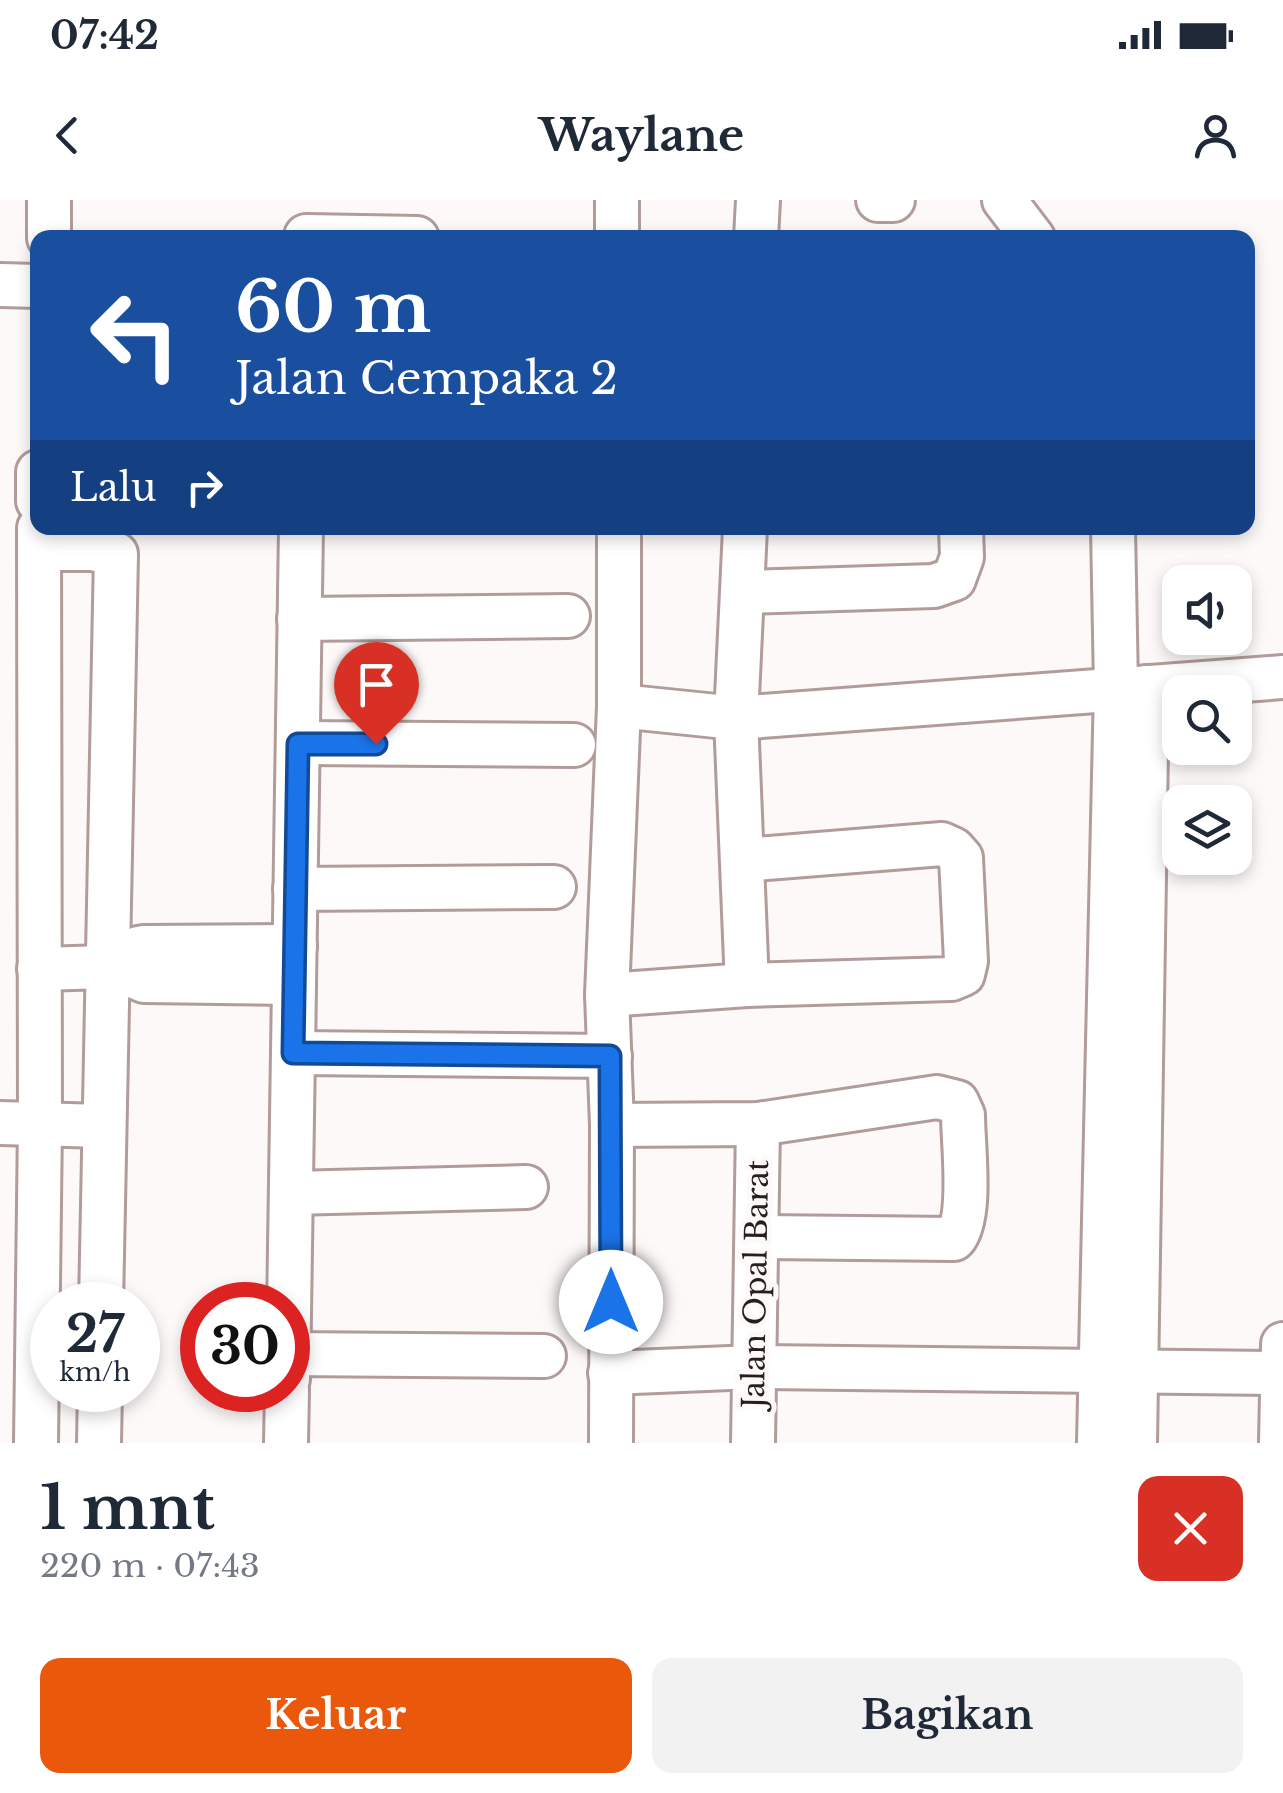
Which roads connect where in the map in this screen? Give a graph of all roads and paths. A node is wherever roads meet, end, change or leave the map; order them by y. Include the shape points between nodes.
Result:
1 (49, 200) edge
2 (306, 200) edge
3 (617, 200) edge
4 (758, 200) edge
5 (878, 200) edge
6 (893, 200) edge
7 (1004, 200) edge
8 (49, 230) edge
9 (306, 230) edge
10 (617, 230) edge
11 (756, 230) edge
12 (1027, 230) edge
13 (0, 286) edge
14 (30, 286) edge
15 (301, 535) edge
16 (618, 535) edge
17 (746, 535) edge
18 (961, 535) edge
19 (1113, 535) edge
20 (40, 538) edge
21 (121, 541) edge
22 (744, 592) junction
23 (568, 616) dead end
24 (300, 619) junction
25 (1283, 677) edge
26 (1132, 687) junction
27 (620, 706) junction
28 (736, 718) junction
29 (298, 744) junction
30 (574, 745) dead end
31 (743, 860) junction
32 (554, 886) dead end
33 (295, 889) junction
34 (294, 964) junction
35 (112, 966) junction
36 (40, 969) junction
37 (747, 984) junction
38 (607, 994) junction
39 (293, 1053) junction
40 (610, 1056) junction
41 (20, 1124) edge
42 (758, 1124) junction
43 (612, 1125) junction
44 (102, 1126) junction
45 (526, 1187) dead end
46 (291, 1193) junction
47 (757, 1237) junction
48 (100, 1282) edge
49 (289, 1282) edge
50 (1283, 1344) edge
51 (310, 1354) edge
52 (544, 1356) dead end
53 (754, 1366) junction
54 (1118, 1370) junction
55 (610, 1372) junction
56 (1282, 1373) edge
57 (1282, 1388) edge
58 (100, 1412) edge
59 (287, 1412) edge
60 (36, 1443) edge
61 (99, 1443) edge
62 (286, 1443) edge
63 (611, 1443) edge
64 (753, 1443) edge
65 (1099, 1443) edge
66 (1135, 1443) edge
67 (1281, 1443) edge

1 - 8 street
2 - 9 street
3 - 10 street
4 - 11 street
5 - 6 street
7 - 12 street
13 - 14 street
15 - 24 street
16 - 27 street
17 - 22 street
18 - 22 street via 954,580 934,586
19 - 26 street
20 - 21 street via 92,549
20 - 36 street
21 - 35 street
22 - 28 street
23 - 24 street
24 - 29 street
25 - 26 street
26 - 28 street
26 - 54 street
27 - 28 street
27 - 38 street
28 - 31 street
29 - 30 street
29 - 33 street
31 - 37 street
31 - 37 street via 953,848 961,858 966,961 964,974 950,979
32 - 33 street
33 - 34 street
34 - 35 street via 143,947
34 - 39 street
35 - 36 street
35 - 44 street
36 - 41 street
37 - 38 street
38 - 40 street
39 - 40 street
39 - 46 street
40 - 43 street
41 - 44 street
41 - 60 street
42 - 43 street
42 - 47 street, Jalan Opal Barat
42 - 47 street via 937,1098 956,1102 963,1115 964,1211 960,1232 944,1241
43 - 55 street
44 - 48 street
45 - 46 street
46 - 49 street
47 - 53 street, Jalan Opal Barat
50 - 56 street
51 - 52 street
53 - 54 street
53 - 55 street
53 - 64 street, Jalan Opal Barat
54 - 56 street
54 - 65 street
54 - 66 street
55 - 63 street
56 - 57 street
57 - 67 street
58 - 61 street
59 - 62 street

